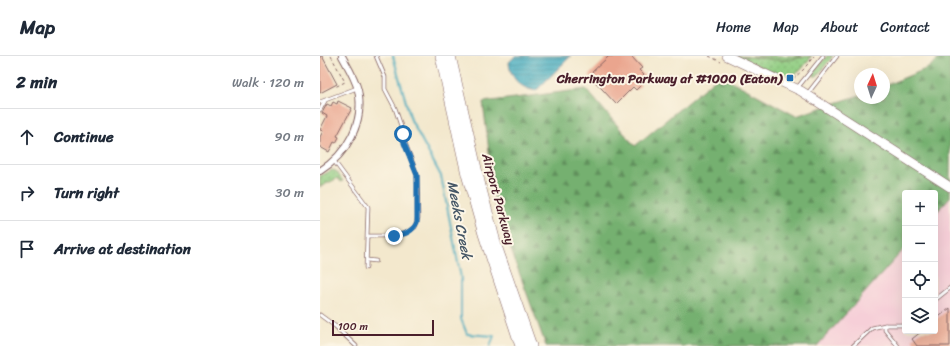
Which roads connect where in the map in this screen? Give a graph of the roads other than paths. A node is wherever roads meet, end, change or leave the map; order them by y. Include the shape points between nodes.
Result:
1 (342, 56) edge
2 (376, 56) edge
3 (441, 56) edge
4 (450, 56) edge
5 (823, 56) edge
6 (837, 56) edge
7 (725, 60) edge
8 (357, 88) junction
9 (797, 89) junction
10 (807, 95) junction
11 (325, 101) junction
12 (320, 102) edge
13 (320, 110) edge
14 (334, 161) junction
15 (320, 171) edge
16 (950, 187) edge
17 (368, 236) junction
18 (367, 260) junction
19 (376, 261) dead end
20 (366, 268) dead end
21 (950, 288) edge
22 (938, 298) edge
23 (320, 315) edge
24 (902, 324) edge
25 (885, 325) junction
26 (356, 346) edge
27 (521, 346) edge
28 (531, 346) edge
29 (853, 346) edge
30 (898, 346) edge

1 - 8 street
2 - 17 lane via 385,77 385,89 395,108 417,175 418,218 415,227 406,233 394,236
3 - 27 highway, Airport Parkway via 467,174
4 - 28 highway, Airport Parkway via 496,246
5 - 9 lane
6 - 10 lane
7 - 9 street
8 - 11 lane
8 - 14 street via 359,110 356,125 346,147
9 - 10 street
10 - 16 street
11 - 12 lane
11 - 13 lane
14 - 15 street
14 - 17 lane via 368,206
17 - 18 lane
18 - 19 lane
18 - 20 lane
21 - 22 lane
23 - 26 lane
24 - 25 lane
25 - 29 lane via 872,328
25 - 30 lane via 885,330

